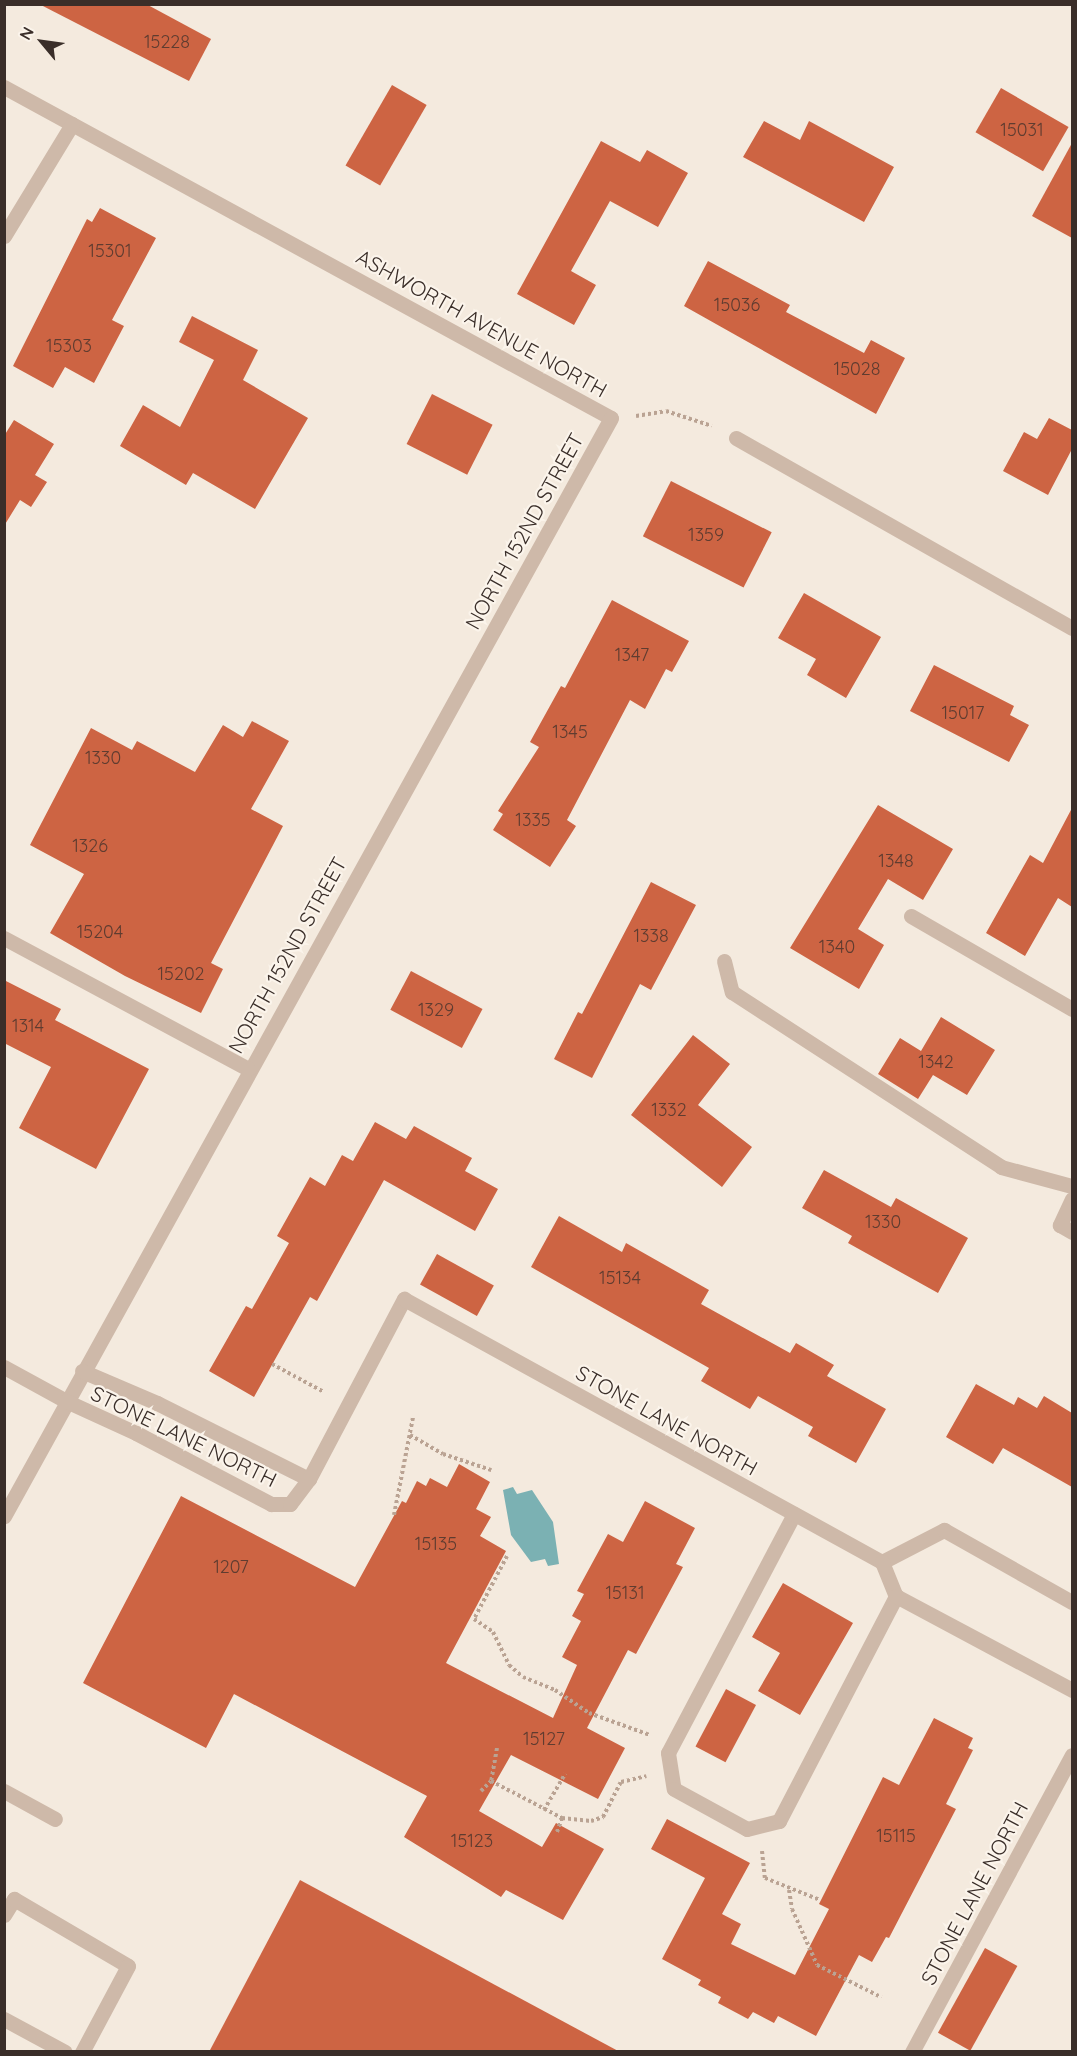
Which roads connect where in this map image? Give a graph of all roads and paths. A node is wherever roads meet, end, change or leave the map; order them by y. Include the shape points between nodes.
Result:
1 (4, 87) edge
2 (72, 124) junction
3 (4, 236) edge
4 (611, 418) junction
5 (736, 438) joint
6 (1072, 628) edge
7 (911, 916) dead end
8 (4, 938) edge
9 (724, 962) dead end
10 (1072, 1009) edge
11 (248, 1069) junction
12 (1072, 1186) edge
13 (1072, 1199) edge
14 (1066, 1229) edge
15 (272, 1364) dead end
16 (4, 1367) edge
17 (82, 1371) junction
18 (327, 1394) dead end
19 (66, 1401) junction
20 (413, 1417) dead end
21 (410, 1435) junction
22 (491, 1470) dead end
23 (309, 1479) junction
24 (794, 1514) junction
25 (394, 1515) dead end
26 (4, 1516) edge
27 (507, 1556) dead end
28 (882, 1562) junction
29 (896, 1596) junction
30 (1072, 1602) edge
31 (1072, 1690) edge
32 (623, 1723) dead end
33 (497, 1748) dead end
34 (1072, 1755) edge
35 (565, 1774) dead end
36 (491, 1781) junction
37 (621, 1782) dead end
38 (4, 1791) edge
39 (481, 1791) dead end
40 (544, 1810) junction
41 (562, 1818) junction
42 (55, 1819) dead end
43 (557, 1832) dead end
44 (765, 1878) dead end
45 (789, 1890) junction
46 (820, 1900) dead end
47 (4, 1916) edge
48 (881, 1997) dead end
49 (4, 2019) edge
50 (65, 2052) edge
51 (82, 2052) edge
52 (912, 2052) edge

1 - 2 street, ASHWORTH AVENUE NORTH
2 - 3 street
2 - 4 street, ASHWORTH AVENUE NORTH
4 - 5 path, ASHWORTH AVENUE NORTH via 666,411
4 - 11 street, NORTH 152ND STREET
5 - 6 street
7 - 10 street
8 - 11 street
9 - 12 street via 732,992 1001,1167
11 - 17 street, NORTH 152ND STREET
13 - 14 street
15 - 18 path
16 - 19 street
17 - 19 street, NORTH 152ND STREET
17 - 23 street, STONE LANE NORTH via 157,1403
19 - 23 street, STONE LANE NORTH via 136,1432 271,1504 290,1504
19 - 26 street, NORTH 152ND STREET
20 - 21 path
21 - 22 path via 443,1454
21 - 25 path
23 - 24 street, STONE LANE NORTH via 404,1299
24 - 28 street, STONE LANE NORTH
24 - 29 street via 668,1753 674,1789 747,1829 778,1821
27 - 32 path via 474,1619 493,1632 509,1665 523,1677 555,1690 589,1713
28 - 29 street
28 - 30 street via 944,1530
29 - 31 street
33 - 36 path
34 - 52 street, STONE LANE NORTH
35 - 40 path
36 - 39 path
36 - 40 path via 518,1792
37 - 41 path via 603,1817 591,1821
38 - 42 street
40 - 41 path
41 - 43 path
44 - 45 path
45 - 46 path
45 - 48 path via 792,1909 817,1965
47 - 51 street via 14,1899 128,1966
49 - 50 street

